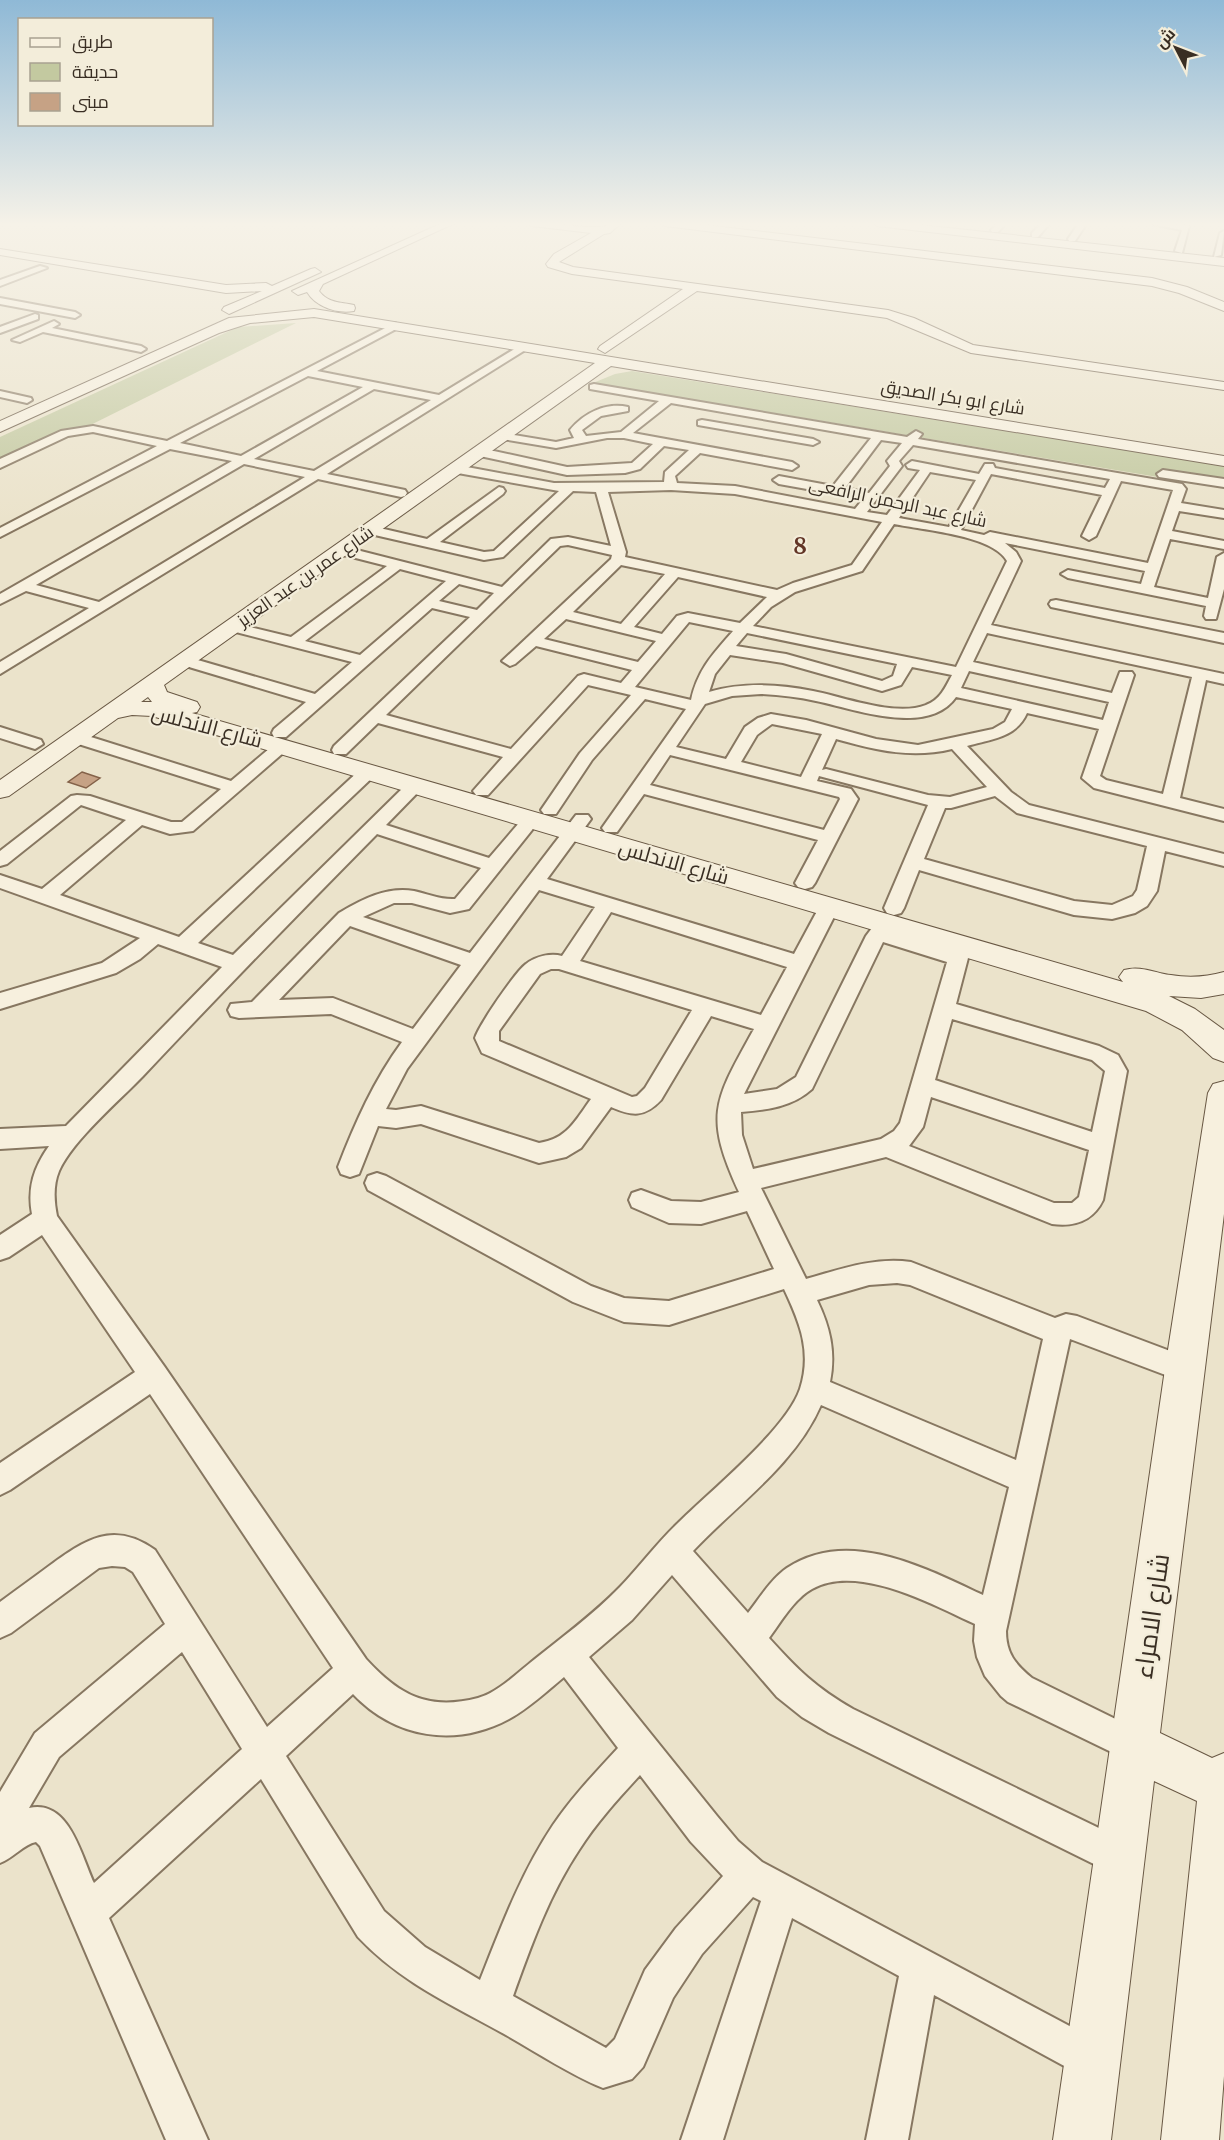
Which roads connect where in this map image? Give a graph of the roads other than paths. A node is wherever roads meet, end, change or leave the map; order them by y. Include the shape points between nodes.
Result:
1 (18, 323) edge
2 (56, 323) edge
3 (190, 323) edge
4 (192, 323) edge
5 (375, 323) edge
6 (442, 323) edge
7 (657, 323) edge
8 (915, 323) edge
9 (928, 323) edge
10 (395, 326) junction
11 (42, 329) junction
12 (0, 330) edge
13 (17, 340) dead end
14 (567, 343) junction
15 (525, 347) junction
16 (141, 349) junction
17 (553, 351) junction
18 (608, 363) junction
19 (306, 372) junction
20 (1167, 376) junction
21 (1224, 384) edge
22 (373, 385) junction
23 (44, 392) junction
24 (0, 394) edge
25 (69, 396) junction
26 (441, 399) junction
27 (27, 400) junction
28 (668, 400) junction
29 (720, 405) junction
30 (624, 409) dead end
31 (0, 413) edge
32 (20, 418) junction
33 (0, 427) edge
34 (827, 427) junction
35 (507, 428) junction
36 (690, 434) junction
37 (624, 435) junction
38 (879, 435) junction
39 (1100, 435) junction
40 (914, 437) junction
41 (584, 440) junction
42 (662, 442) junction
43 (169, 444) junction
44 (698, 448) junction
45 (1224, 448) edge
46 (480, 452) junction
47 (803, 454) junction
48 (995, 455) junction
49 (241, 460) junction
50 (1224, 460) edge
51 (0, 464) edge
52 (896, 466) junction
53 (927, 468) junction
54 (456, 469) junction
55 (1119, 472) junction
56 (985, 474) junction
57 (315, 476) junction
58 (779, 480) junction
59 (1224, 483) edge
60 (671, 486) junction
61 (569, 488) junction
62 (601, 488) junction
63 (836, 490) junction
64 (500, 491) dead end
65 (401, 493) junction
66 (1110, 493) junction
67 (766, 495) junction
68 (872, 497) junction
69 (1174, 506) junction
70 (860, 512) junction
71 (1224, 514) edge
72 (892, 519) junction
73 (370, 530) junction
74 (955, 530) junction
75 (0, 533) edge
76 (1165, 534) junction
77 (1089, 536) dead end
78 (430, 543) junction
79 (510, 544) junction
80 (1224, 545) edge
81 (341, 550) junction
82 (547, 551) junction
83 (1076, 553) junction
84 (493, 556) junction
85 (618, 556) junction
86 (1224, 561) edge
87 (534, 564) junction
88 (397, 565) junction
89 (1153, 568) junction
90 (675, 572) junction
91 (1222, 579) edge
92 (455, 580) junction
93 (285, 582) junction
94 (24, 586) junction
95 (1062, 589) junction
96 (1146, 589) junction
97 (506, 592) junction
98 (778, 595) junction
99 (0, 600) edge
100 (429, 603) junction
101 (1213, 603) junction
102 (101, 607) junction
103 (563, 614) junction
104 (482, 615) junction
105 (637, 615) junction
106 (677, 625) junction
107 (233, 627) junction
108 (746, 627) junction
109 (982, 627) junction
110 (624, 629) junction
111 (1207, 635) junction
112 (1224, 638) edge
113 (299, 639) junction
114 (666, 639) junction
115 (1041, 639) junction
116 (533, 641) junction
117 (727, 650) junction
118 (367, 657) junction
119 (184, 661) junction
120 (510, 661) dead end
121 (906, 661) junction
122 (642, 668) junction
123 (0, 669) edge
124 (962, 669) junction
125 (1200, 674) junction
126 (1126, 675) dead end
127 (1224, 679) edge
128 (633, 691) junction
129 (952, 691) junction
130 (157, 698) junction
131 (1118, 699) junction
132 (317, 700) junction
133 (697, 704) junction
134 (1021, 706) junction
135 (376, 717) junction
136 (1108, 726) junction
137 (0, 732) edge
138 (831, 732) junction
139 (75, 737) junction
140 (281, 740) junction
141 (955, 743) junction
142 (35, 744) junction
143 (665, 749) junction
144 (340, 750) junction
145 (515, 755) junction
146 (730, 765) junction
147 (0, 769) edge
148 (368, 772) junction
149 (810, 777) junction
150 (415, 786) junction
151 (639, 787) junction
152 (234, 788) junction
153 (999, 789) junction
154 (0, 791) edge
155 (482, 791) junction
156 (944, 802) junction
157 (1170, 802) junction
158 (529, 811) junction
159 (1035, 814) junction
160 (1224, 815) edge
161 (139, 818) junction
162 (577, 826) junction
163 (373, 827) junction
164 (611, 828) junction
165 (828, 837) junction
166 (1156, 844) junction
167 (0, 860) edge
168 (1224, 860) edge
169 (913, 862) junction
170 (494, 866) junction
171 (729, 869) junction
172 (0, 881) edge
173 (534, 882) junction
174 (805, 883) junction
175 (45, 897) junction
176 (607, 904) junction
177 (829, 907) junction
178 (894, 908) junction
179 (346, 918) junction
180 (927, 927) junction
181 (154, 936) junction
182 (183, 945) junction
183 (473, 962) junction
184 (799, 963) junction
185 (236, 964) junction
186 (567, 965) junction
187 (1224, 983) edge
188 (1158, 994) junction
189 (0, 1001) edge
190 (705, 1007) junction
191 (945, 1009) junction
192 (766, 1025) junction
193 (416, 1039) junction
194 (1224, 1050) edge
195 (923, 1085) junction
196 (1224, 1093) edge
197 (606, 1096) junction
198 (729, 1104) junction
199 (370, 1116) junction
200 (72, 1135) junction
201 (0, 1139) edge
202 (1101, 1145) junction
203 (887, 1147) junction
204 (350, 1167) dead end
205 (377, 1183) dead end
206 (751, 1190) junction
207 (641, 1200) dead end
208 (45, 1219) junction
209 (0, 1249) edge
210 (795, 1285) junction
211 (1058, 1332) junction
212 (1184, 1369) junction
213 (154, 1375) junction
214 (815, 1389) junction
215 (1026, 1479) junction
216 (0, 1480) edge
217 (672, 1551) junction
218 (993, 1616) junction
219 (0, 1622) edge
220 (187, 1628) junction
221 (750, 1637) junction
222 (566, 1654) junction
223 (354, 1671) junction
224 (1134, 1746) junction
225 (640, 1749) junction
226 (264, 1752) junction
227 (1224, 1783) edge
228 (2, 1843) edge
229 (1121, 1858) junction
230 (765, 1884) junction
231 (89, 1912) junction
232 (920, 1968) junction
233 (490, 2005) junction
234 (1093, 2060) junction
235 (186, 2140) edge
236 (702, 2140) edge
237 (887, 2140) edge
238 (1082, 2140) edge
239 (1190, 2140) edge

1 - 12 street
2 - 11 street
3 - 16 street
4 - 25 street
5 - 10 street, شارع ابو بكر الصديق
6 - 14 street, شارع ابو بكر الصديق
7 - 18 street, شارع عمر بن عبد العزيز
8 - 20 street via 971,349
9 - 20 street via 979,346
10 - 15 street, شارع ابو بكر الصديق
10 - 19 street
11 - 13 street
11 - 16 street
14 - 18 street, شارع ابو بكر الصديق
14 - 18 street
15 - 17 street, شارع ابو بكر الصديق
15 - 26 street
16 - 23 street
17 - 18 street, شارع ابو بكر الصديق
17 - 18 street via 566,361
18 - 28 street
18 - 29 street
18 - 35 street, شارع عمر بن عبد العزيز
18 - 39 street, شارع ابو بكر الصديق
19 - 22 street
19 - 43 street
20 - 21 street
22 - 26 street
22 - 49 street
23 - 25 street via 41,397 47,399
23 - 27 street
24 - 27 street
25 - 32 street
26 - 57 street
27 - 31 street
28 - 29 street
28 - 37 street
29 - 34 street
29 - 36 street
29 - 40 street
30 - 41 street via 595,414 576,430
31 - 32 street via 19,411 23,414
32 - 33 street
34 - 38 street
34 - 47 street
35 - 41 street via 548,445
35 - 46 street, شارع عمر بن عبد العزيز
35 - 65 street, شارع عمر بن عبد العزيز
36 - 42 street
36 - 44 street
36 - 47 street
37 - 41 street
37 - 42 street
38 - 40 street
38 - 63 street
39 - 45 street, شارع ابو بكر الصديق
39 - 50 street, شارع ابو بكر الصديق
40 - 48 street
40 - 52 street via 893,461
40 - 55 street
42 - 46 street via 636,466 625,470 557,470
43 - 49 street
43 - 51 street via 84,429 59,436
43 - 75 street
44 - 47 street
44 - 60 street via 669,475
46 - 54 street, شارع عمر بن عبد العزيز
47 - 58 street
48 - 55 street
48 - 56 street
49 - 57 street
49 - 94 street
52 - 53 street
52 - 68 street
53 - 56 street
53 - 72 street
54 - 61 street, شارع عبد الرحمن الرافعى
54 - 73 street, شارع عمر بن عبد العزيز
55 - 59 street
55 - 66 street
55 - 69 street via 1180,488
56 - 66 street
56 - 74 street
57 - 65 street
57 - 102 street
58 - 63 street
58 - 67 street
60 - 62 street, شارع عبد الرحمن الرافعى
60 - 67 street, شارع عبد الرحمن الرافعى
61 - 62 street, شارع عبد الرحمن الرافعى
61 - 79 street
62 - 85 street
63 - 68 street
64 - 78 street
65 - 93 street, شارع عمر بن عبد العزيز
66 - 77 street
67 - 70 street, شارع عبد الرحمن الرافعى
68 - 70 street
69 - 71 street
69 - 76 street
70 - 72 street, شارع عبد الرحمن الرافعى
72 - 74 street, شارع عبد الرحمن الرافعى
72 - 98 street via 857,568
73 - 78 street
73 - 81 street, شارع عمر بن عبد العزيز
74 - 83 street
74 - 109 street, شارع عبد الرحمن الرافعى via 993,542 1009,552 1014,561
76 - 80 street
76 - 89 street
78 - 84 street
79 - 82 street
79 - 84 street
81 - 88 street
81 - 93 street, شارع عمر بن عبد العزيز
82 - 85 street via 556,542 566,540
82 - 87 street
83 - 89 street
83 - 95 street
84 - 87 street
85 - 90 street
85 - 103 street
86 - 91 street
87 - 97 street
88 - 92 street
88 - 113 street
89 - 96 street
90 - 98 street
90 - 105 street
91 - 101 street
92 - 97 street
92 - 100 street
93 - 107 street, شارع عمر بن عبد العزيز
93 - 142 street, شارع عمر بن عبد العزيز
94 - 99 street
94 - 102 street
95 - 96 street
95 - 111 street
95 - 115 street
96 - 101 street
97 - 104 street
98 - 108 street
100 - 104 street
100 - 118 street
101 - 111 street
102 - 123 street
103 - 110 street
103 - 116 street
104 - 135 street
105 - 106 street
105 - 110 street
106 - 108 street via 681,619 696,617
106 - 114 street
107 - 113 street
107 - 119 street, شارع عمر بن عبد العزيز
108 - 117 street
108 - 121 street
109 - 115 street
109 - 124 street, شارع عبد الرحمن الرافعى
110 - 114 street
111 - 112 street
113 - 118 street
114 - 122 street
115 - 125 street
116 - 120 street
116 - 122 street
117 - 121 street via 786,657 882,686 899,681
117 - 133 street via 703,681
118 - 132 street
119 - 130 street, شارع عمر بن عبد العزيز
119 - 132 street
121 - 124 street
122 - 128 street
124 - 129 street, شارع عبد الرحمن الرافعى
124 - 131 street
125 - 127 street
125 - 157 street
126 - 131 street
128 - 133 street
128 - 145 street via 584,680
128 - 158 street via 586,757
129 - 133 street, شارع عبد الرحمن الرافعى via 938,707 905,714 768,690 720,694
129 - 134 street
130 - 139 street, شارع الاندلس via 109,713
130 - 140 street, شارع الاندلس
131 - 136 street
132 - 140 street
133 - 143 street
134 - 136 street
134 - 141 street via 1011,727 998,734
135 - 144 street
135 - 145 street
136 - 157 street via 1090,776 1093,780
137 - 142 street
138 - 141 street via 911,750
138 - 146 street via 782,720 760,721
138 - 149 street
139 - 152 street
139 - 154 street
140 - 144 street, شارع الاندلس
140 - 148 street, شارع الاندلس
140 - 152 street
141 - 153 street
142 - 147 street, شارع عمر بن عبد العزيز
143 - 146 street
143 - 151 street
144 - 155 street, شارع الاندلس
145 - 155 street
146 - 149 street
148 - 150 street, شارع الاندلس
148 - 182 street
149 - 156 street
149 - 165 street via 849,799
150 - 158 street, شارع الاندلس
150 - 163 street
151 - 164 street
151 - 165 street
152 - 161 street via 187,827 170,828
153 - 156 street
153 - 159 street via 1013,803
155 - 158 street, شارع الاندلس
156 - 159 street
156 - 169 street
157 - 160 street
158 - 162 street, شارع الاندلس
158 - 170 street
159 - 166 street
161 - 167 street via 77,800
161 - 175 street
162 - 164 street, شارع الاندلس
162 - 171 street, شارع الاندلس
162 - 173 street
163 - 170 street
163 - 185 street
164 - 171 street, شارع الاندلس
165 - 174 street
166 - 168 street
166 - 169 street via 1147,891 1140,901 1112,912 1074,908
169 - 178 street
170 - 179 street via 457,906 409,897 389,898
171 - 174 street, شارع الاندلس
171 - 177 street, شارع الاندلس
172 - 175 street
173 - 176 street
173 - 183 street
174 - 178 street, شارع الاندلس
175 - 181 street
176 - 184 street
176 - 186 street
177 - 180 street, شارع الاندلس
177 - 184 street
178 - 180 street, شارع الاندلس
179 - 183 street
179 - 193 street via 249,1009 333,1006
180 - 188 street, شارع الاندلس
181 - 182 street
181 - 189 street via 109,968
182 - 185 street
183 - 193 street
184 - 192 street
185 - 200 street
186 - 190 street
186 - 197 street via 549,962 533,969 486,1038 490,1047
187 - 188 street, شارع الاندلس
188 - 194 street, شارع الاندلس via 1198,1024
190 - 192 street
190 - 197 street via 644,1103 631,1106
191 - 195 street
191 - 198 street via 958,958 879,933 797,1091 787,1096
191 - 202 street via 1099,1054 1110,1061 1116,1071
192 - 198 street
193 - 199 street
195 - 202 street
195 - 203 street via 911,1127
196 - 212 street, شارع الامراء
197 - 199 street via 573,1141 558,1150 539,1153 421,1116
198 - 206 street via 730,1142
199 - 204 street
200 - 201 street
200 - 208 street via 54,1155 44,1177 40,1199
202 - 203 street via 1091,1200 1084,1211 1070,1216 1052,1213
203 - 206 street
205 - 210 street via 582,1294 624,1310 669,1313
206 - 207 street via 701,1213 669,1212
206 - 210 street
208 - 209 street
208 - 213 street
210 - 211 street via 894,1270
210 - 214 street via 812,1317 819,1352
211 - 212 street via 1066,1326 1077,1328
211 - 215 street
212 - 224 street, شارع الامراء
213 - 216 street
213 - 223 street
214 - 215 street
214 - 217 street via 777,1447
215 - 218 street
217 - 221 street
217 - 222 street via 629,1600
218 - 221 street via 882,1569 853,1564 825,1568 798,1578
218 - 224 street via 989,1647 1006,1678 1020,1690
219 - 220 street via 91,1555 120,1549 134,1552 144,1561
220 - 226 street
220 - 228 street via 47,1745 11,1807
221 - 229 street via 789,1685 823,1710
222 - 223 street via 506,1703 479,1715 450,1719 422,1718 395,1708 372,1692
222 - 225 street
223 - 226 street
224 - 227 street
224 - 229 street, شارع الامراء
225 - 230 street via 725,1854
225 - 233 street via 583,1814 549,1865
226 - 231 street
226 - 233 street via 383,1938 434,1976
227 - 239 street
228 - 231 street via 22,1827 41,1823 53,1833
229 - 234 street, شارع الامراء
230 - 232 street
230 - 233 street via 689,1941 659,1984 629,2053 618,2065 603,2068
230 - 236 street
231 - 235 street
232 - 234 street
232 - 237 street
234 - 238 street, شارع الامراء

